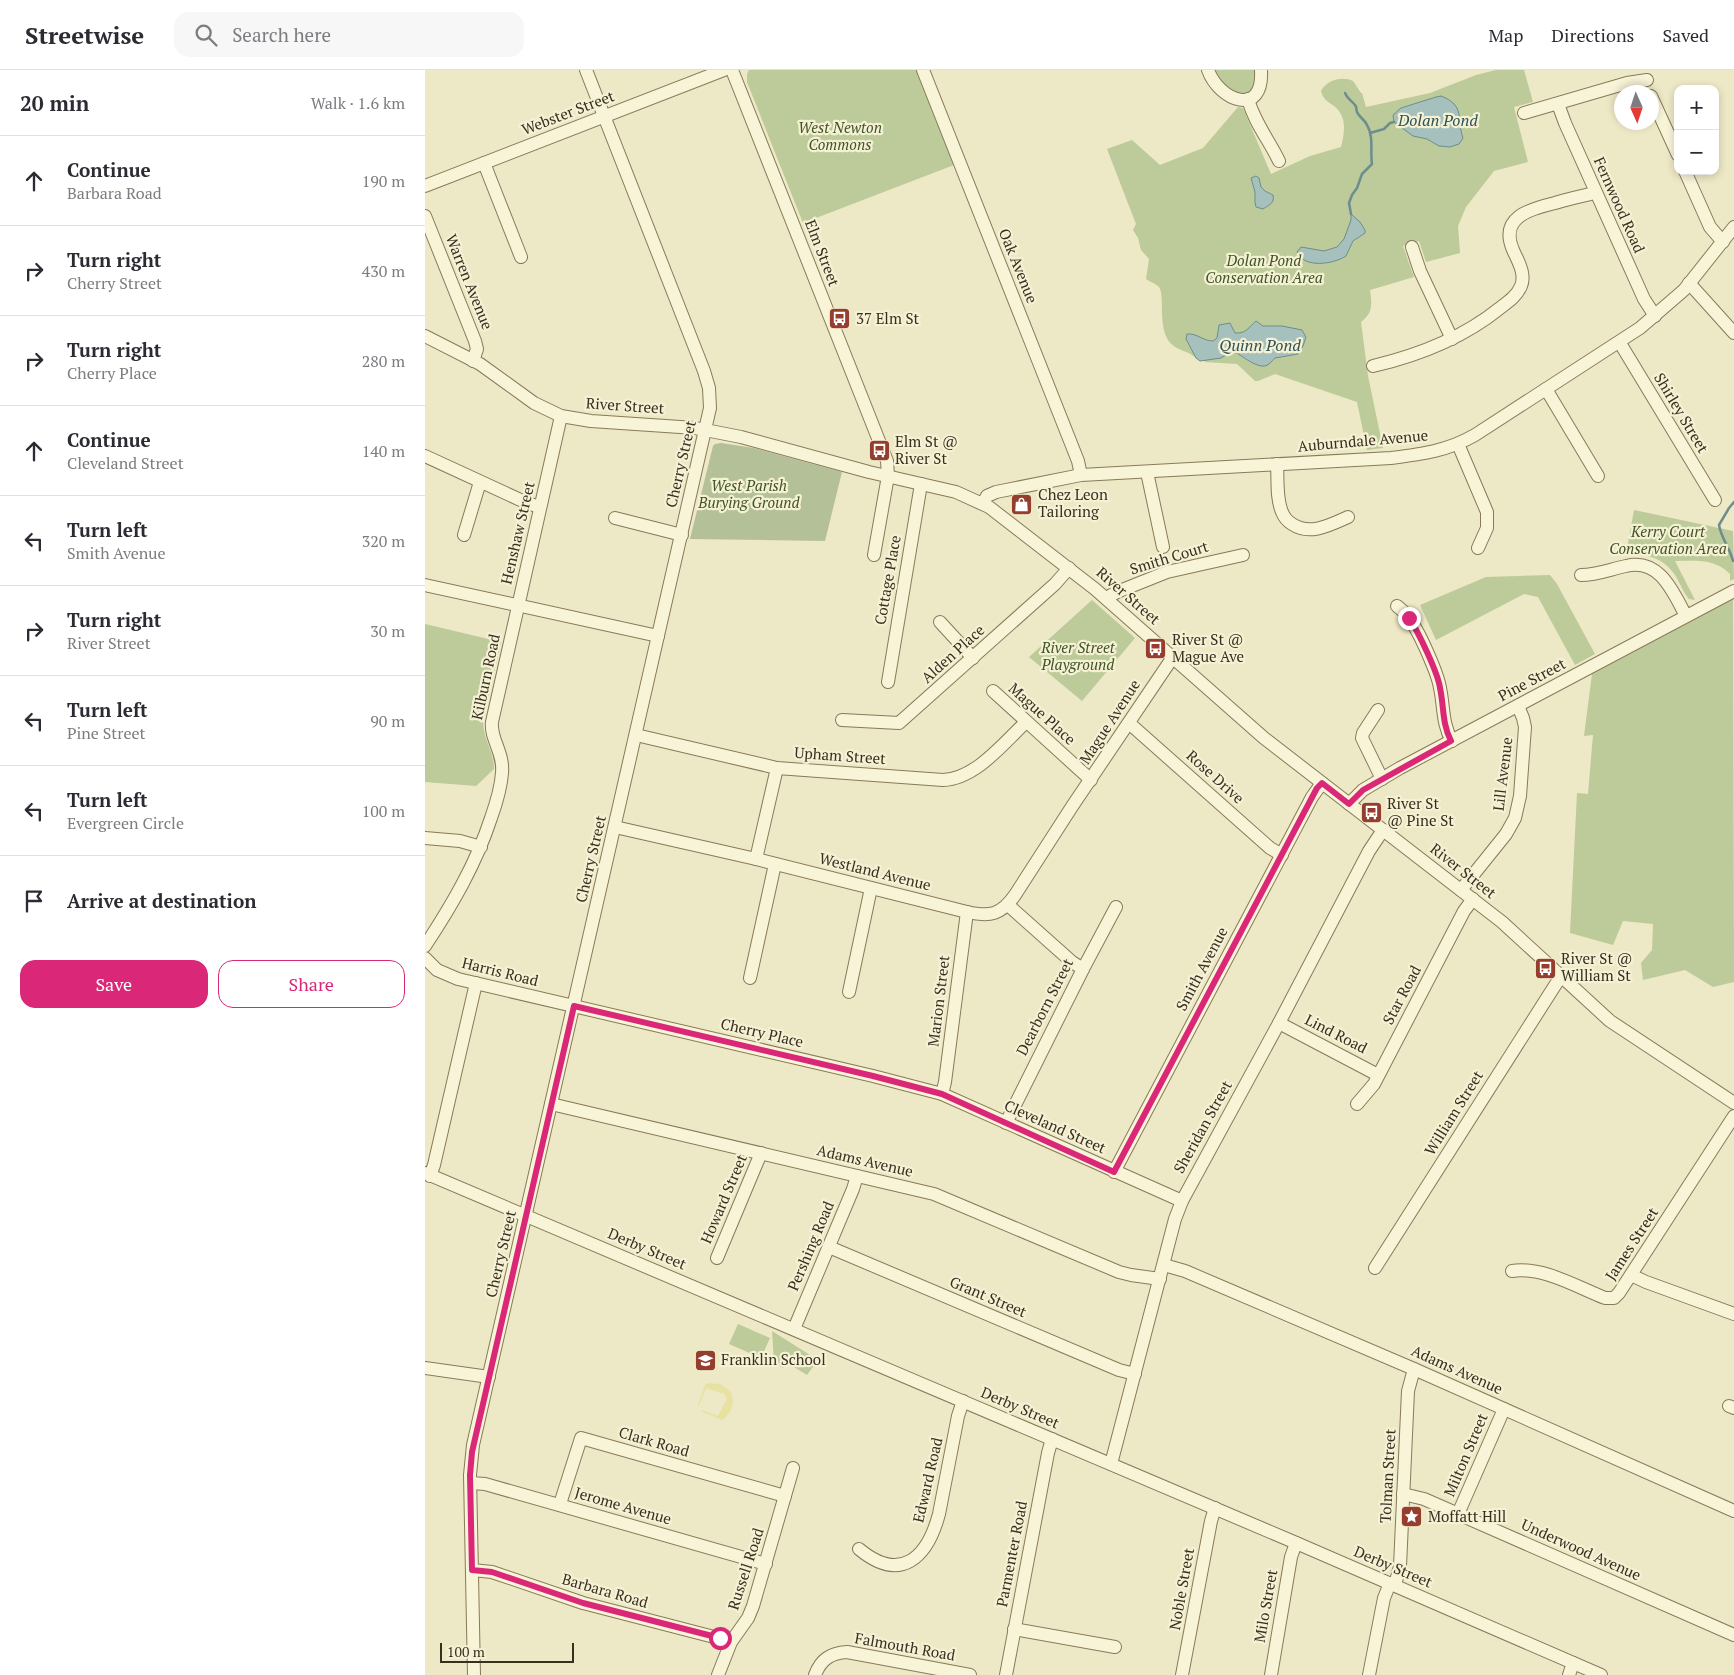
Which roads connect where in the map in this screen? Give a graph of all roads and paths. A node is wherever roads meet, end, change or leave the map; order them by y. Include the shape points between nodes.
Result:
1 (586, 70) edge
2 (724, 70) edge
3 (732, 70) edge
4 (923, 70) edge
5 (1208, 70) edge
6 (1261, 70) edge
7 (1649, 81) edge
8 (1248, 99) junction
9 (1558, 104) junction
10 (1524, 113) dead end
11 (1659, 113) edge
12 (604, 116) junction
13 (1674, 146) edge
14 (1279, 161) dead end
15 (484, 163) junction
16 (1687, 175) edge
17 (425, 186) edge
18 (1595, 193) junction
19 (425, 216) edge
20 (1734, 227) edge
21 (1723, 242) junction
22 (1412, 246) dead end
23 (521, 256) dead end
24 (1689, 283) junction
25 (1655, 316) junction
26 (1734, 333) edge
27 (425, 336) edge
28 (1452, 339) junction
29 (1620, 343) junction
30 (473, 361) junction
31 (1373, 366) dead end
32 (1546, 389) junction
33 (561, 416) junction
34 (705, 430) junction
35 (1458, 444) junction
36 (425, 456) edge
37 (1277, 464) junction
38 (1147, 472) junction
39 (1081, 475) junction
40 (888, 476) junction
41 (1598, 476) dead end
42 (480, 482) junction
43 (921, 484) junction
44 (1715, 500) dead end
45 (983, 503) junction
46 (541, 507) junction
47 (615, 518) dead end
48 (1348, 518) dead end
49 (464, 535) dead end
50 (682, 536) junction
51 (1163, 547) dead end
52 (1478, 548) dead end
53 (1243, 554) dead end
54 (874, 556) dead end
55 (1069, 568) junction
56 (1581, 576) dead end
57 (425, 585) edge
58 (1734, 591) edge
59 (1106, 598) junction
60 (518, 605) junction
61 (1397, 606) dead end
62 (1686, 616) junction
63 (940, 622) dead end
64 (658, 636) junction
65 (1173, 657) junction
66 (973, 658) junction
67 (888, 682) dead end
68 (993, 692) dead end
69 (1518, 706) junction
70 (1378, 710) dead end
71 (842, 720) dead end
72 (1026, 722) junction
73 (1129, 723) junction
74 (636, 736) junction
75 (1451, 741) junction
76 (777, 768) junction
77 (1382, 778) junction
78 (1091, 780) junction
79 (1322, 783) junction
80 (1349, 804) junction
81 (615, 827) junction
82 (1383, 830) junction
83 (425, 838) edge
84 (481, 847) junction
85 (1282, 855) junction
86 (756, 860) junction
87 (775, 864) junction
88 (871, 888) junction
89 (1461, 890) junction
90 (1473, 899) junction
91 (1008, 905) junction
92 (1116, 907) dead end
93 (967, 912) junction
94 (425, 946) edge
95 (425, 958) edge
96 (1083, 969) junction
97 (1561, 976) junction
98 (749, 978) dead end
99 (476, 983) junction
100 (849, 992) dead end
101 (574, 1006) junction
102 (1279, 1023) junction
103 (1379, 1074) junction
104 (942, 1094) junction
105 (1734, 1103) edge
106 (551, 1104) junction
107 (1357, 1104) dead end
108 (1734, 1116) edge
109 (1005, 1123) junction
110 (761, 1153) junction
111 (1114, 1172) junction
112 (428, 1174) edge
113 (857, 1176) junction
114 (1182, 1201) junction
115 (526, 1216) junction
116 (829, 1247) junction
117 (717, 1258) dead end
118 (1164, 1265) junction
119 (1375, 1268) dead end
120 (1512, 1271) dead end
121 (1631, 1275) junction
122 (1160, 1279) junction
123 (1734, 1314) edge
124 (794, 1329) junction
125 (425, 1368) edge
126 (1414, 1369) junction
127 (1135, 1374) junction
128 (489, 1377) junction
129 (963, 1401) junction
130 (1504, 1409) junction
131 (1052, 1439) junction
132 (1111, 1464) junction
133 (793, 1468) dead end
134 (471, 1483) junction
135 (1403, 1494) junction
136 (785, 1496) junction
137 (560, 1504) junction
138 (1215, 1508) junction
139 (1734, 1511) edge
140 (1458, 1514) junction
141 (1296, 1542) junction
142 (859, 1549) dead end
143 (765, 1564) junction
144 (472, 1570) junction
145 (1392, 1584) junction
146 (1014, 1630) junction
147 (1734, 1635) edge
148 (731, 1642) junction
149 (1115, 1647) dead end
150 (1571, 1669) edge
151 (474, 1675) edge
152 (718, 1675) edge
153 (815, 1675) edge
154 (970, 1675) edge
155 (1005, 1675) edge
156 (1182, 1675) edge
157 (1271, 1675) edge
158 (1369, 1675) edge
159 (1601, 1675) edge

1 - 12 street, Cherry Street
2 - 12 street, Webster Street
3 - 40 street, Elm Street via 887,461
4 - 39 street, Oak Avenue
5 - 8 street via 1224,93
6 - 8 street via 1259,91
7 - 9 street via 1627,83
8 - 14 street
9 - 10 street
9 - 18 street, Fernwood Road
11 - 13 street
12 - 15 street, Webster Street
12 - 34 street, Cherry Street via 706,378 710,403
15 - 17 street, Webster Street
15 - 23 street
16 - 21 street via 1710,227
18 - 25 street, Fernwood Road
18 - 28 street via 1534,208 1519,215 1510,236 1522,272 1519,290 1491,316
19 - 30 street, Warren Avenue via 475,341 477,349
20 - 21 street, Auburndale Avenue
21 - 24 street, Auburndale Avenue
22 - 28 street via 1420,272
24 - 25 street, Auburndale Avenue
24 - 26 street
25 - 29 street, Auburndale Avenue
27 - 30 street, River Street
28 - 31 street via 1419,353
29 - 32 street, Auburndale Avenue
29 - 44 street, Shirley Street
30 - 33 street, River Street via 534,403
32 - 35 street, Auburndale Avenue
32 - 41 street
33 - 34 street, River Street
33 - 46 street, Henshaw Street
34 - 40 street, River Street via 757,440
34 - 50 street, Cherry Street
35 - 37 street, Auburndale Avenue via 1439,451 1403,456
35 - 52 street via 1487,512 1487,528
36 - 42 street
37 - 38 street, Auburndale Avenue
37 - 48 street via 1281,510 1288,521 1311,530
38 - 39 street, Auburndale Avenue
38 - 51 street
39 - 45 street, Auburndale Avenue via 996,492 987,496
40 - 43 street, River Street
40 - 54 street
42 - 46 street
42 - 49 street
43 - 45 street, River Street via 956,492
43 - 67 street, Cottage Place
45 - 55 street, River Street
46 - 60 street, Henshaw Street
47 - 50 street
50 - 64 street, Cherry Street
53 - 59 street, Smith Court via 1167,572
55 - 59 street, River Street
55 - 66 street, Alden Place
56 - 62 street via 1632,565 1649,567 1668,582
57 - 60 street
58 - 62 street, Pine Street
59 - 65 street, River Street
60 - 64 street, Henshaw Street
60 - 84 street, Kilburn Road via 492,725 501,756 501,778
61 - 75 street via 1412,622 1437,678
62 - 69 street, Pine Street
63 - 66 street
64 - 74 street, Cherry Street
65 - 73 street, Mague Avenue
65 - 79 street, River Street
66 - 71 street, Alden Place via 899,724
68 - 72 street, Mague Place
69 - 75 street, Pine Street
69 - 89 street, Lill Avenue via 1525,732 1518,812 1509,829
70 - 77 street via 1362,738
72 - 76 street, Upham Street via 973,770 952,779
72 - 78 street, Mague Place
73 - 78 street, Mague Avenue
73 - 85 street, Rose Drive via 1270,848
74 - 76 street, Upham Street
74 - 81 street, Cherry Street
75 - 77 street, Pine Street
76 - 86 street
77 - 80 street, Pine Street
78 - 91 street, Mague Avenue
79 - 80 street, River Street
79 - 85 street, Smith Avenue
80 - 82 street, River Street
81 - 86 street, Westland Avenue
81 - 101 street, Cherry Street
82 - 89 street, River Street
82 - 102 street, Sheridan Street
83 - 84 street via 461,841
84 - 94 street, Kilburn Road via 460,890
85 - 111 street, Smith Avenue
86 - 87 street, Westland Avenue
87 - 88 street, Westland Avenue
87 - 98 street
88 - 93 street, Westland Avenue
88 - 100 street
89 - 90 street, River Street
90 - 97 street, River Street
90 - 103 street, Star Road
91 - 93 street, Westland Avenue via 991,914
91 - 96 street
92 - 96 street, Dearborn Street
93 - 104 street, Marion Street
95 - 99 street, Harris Road via 442,972
96 - 109 street, Dearborn Street
97 - 105 street, River Street via 1621,1029
97 - 119 street, William Street
99 - 101 street, Harris Road
99 - 112 street via 436,1156
101 - 104 street, Cherry Place
101 - 106 street, Cherry Street
102 - 103 street, Lind Road
102 - 114 street, Sheridan Street
103 - 107 street, Star Road
104 - 109 street, Cleveland Street
106 - 110 street, Adams Avenue
106 - 115 street, Cherry Street
108 - 121 street, James Street
109 - 111 street, Cleveland Street
110 - 113 street, Adams Avenue
110 - 117 street, Howard Street
111 - 114 street, Cleveland Street
112 - 115 street, Derby Street
113 - 116 street, Pershing Road
113 - 122 street, Adams Avenue via 946,1198 1119,1272
114 - 118 street, Sheridan Street
115 - 124 street, Derby Street
115 - 128 street, Cherry Street
116 - 124 street, Pershing Road
116 - 127 street, Grant Street
118 - 122 street, Sheridan Street
118 - 126 street, Adams Avenue
120 - 121 street, James Street via 1541,1272 1608,1299 1617,1296
121 - 123 street
122 - 127 street, Sheridan Street
124 - 129 street, Derby Street
125 - 128 street
126 - 130 street, Adams Avenue
126 - 135 street, Tolman Street via 1408,1390
127 - 132 street, Sheridan Street
128 - 134 street, Cherry Street via 472,1452
129 - 131 street, Derby Street
129 - 142 street, Edward Road via 937,1522 921,1551 912,1560 897,1566 878,1562
130 - 139 street, Adams Avenue
130 - 140 street, Milton Street
131 - 132 street, Derby Street
131 - 146 street, Parmenter Road
132 - 138 street, Derby Street
133 - 136 street, Russell Road
134 - 137 street, Jerome Avenue
134 - 144 street, Cherry Street
135 - 140 street, Underwood Avenue via 1418,1496
135 - 145 street, Tolman Street via 1400,1566
136 - 137 street, Clark Road via 581,1438
136 - 143 street, Russell Road
137 - 143 street, Jerome Avenue
138 - 141 street, Derby Street
138 - 156 street, Noble Street
140 - 147 street, Underwood Avenue
141 - 145 street, Derby Street
141 - 157 street, Milo Street
143 - 148 street, Russell Road via 752,1610
144 - 148 street, Barbara Road via 492,1572 583,1603
144 - 151 street, Cherry Street
145 - 150 street, Derby Street
145 - 158 street, Tolman Street via 1384,1598
146 - 149 street
146 - 155 street, Parmenter Road
148 - 152 street, Russell Road
150 - 159 street, Derby Street
153 - 154 street, Falmouth Road via 826,1658 847,1652

